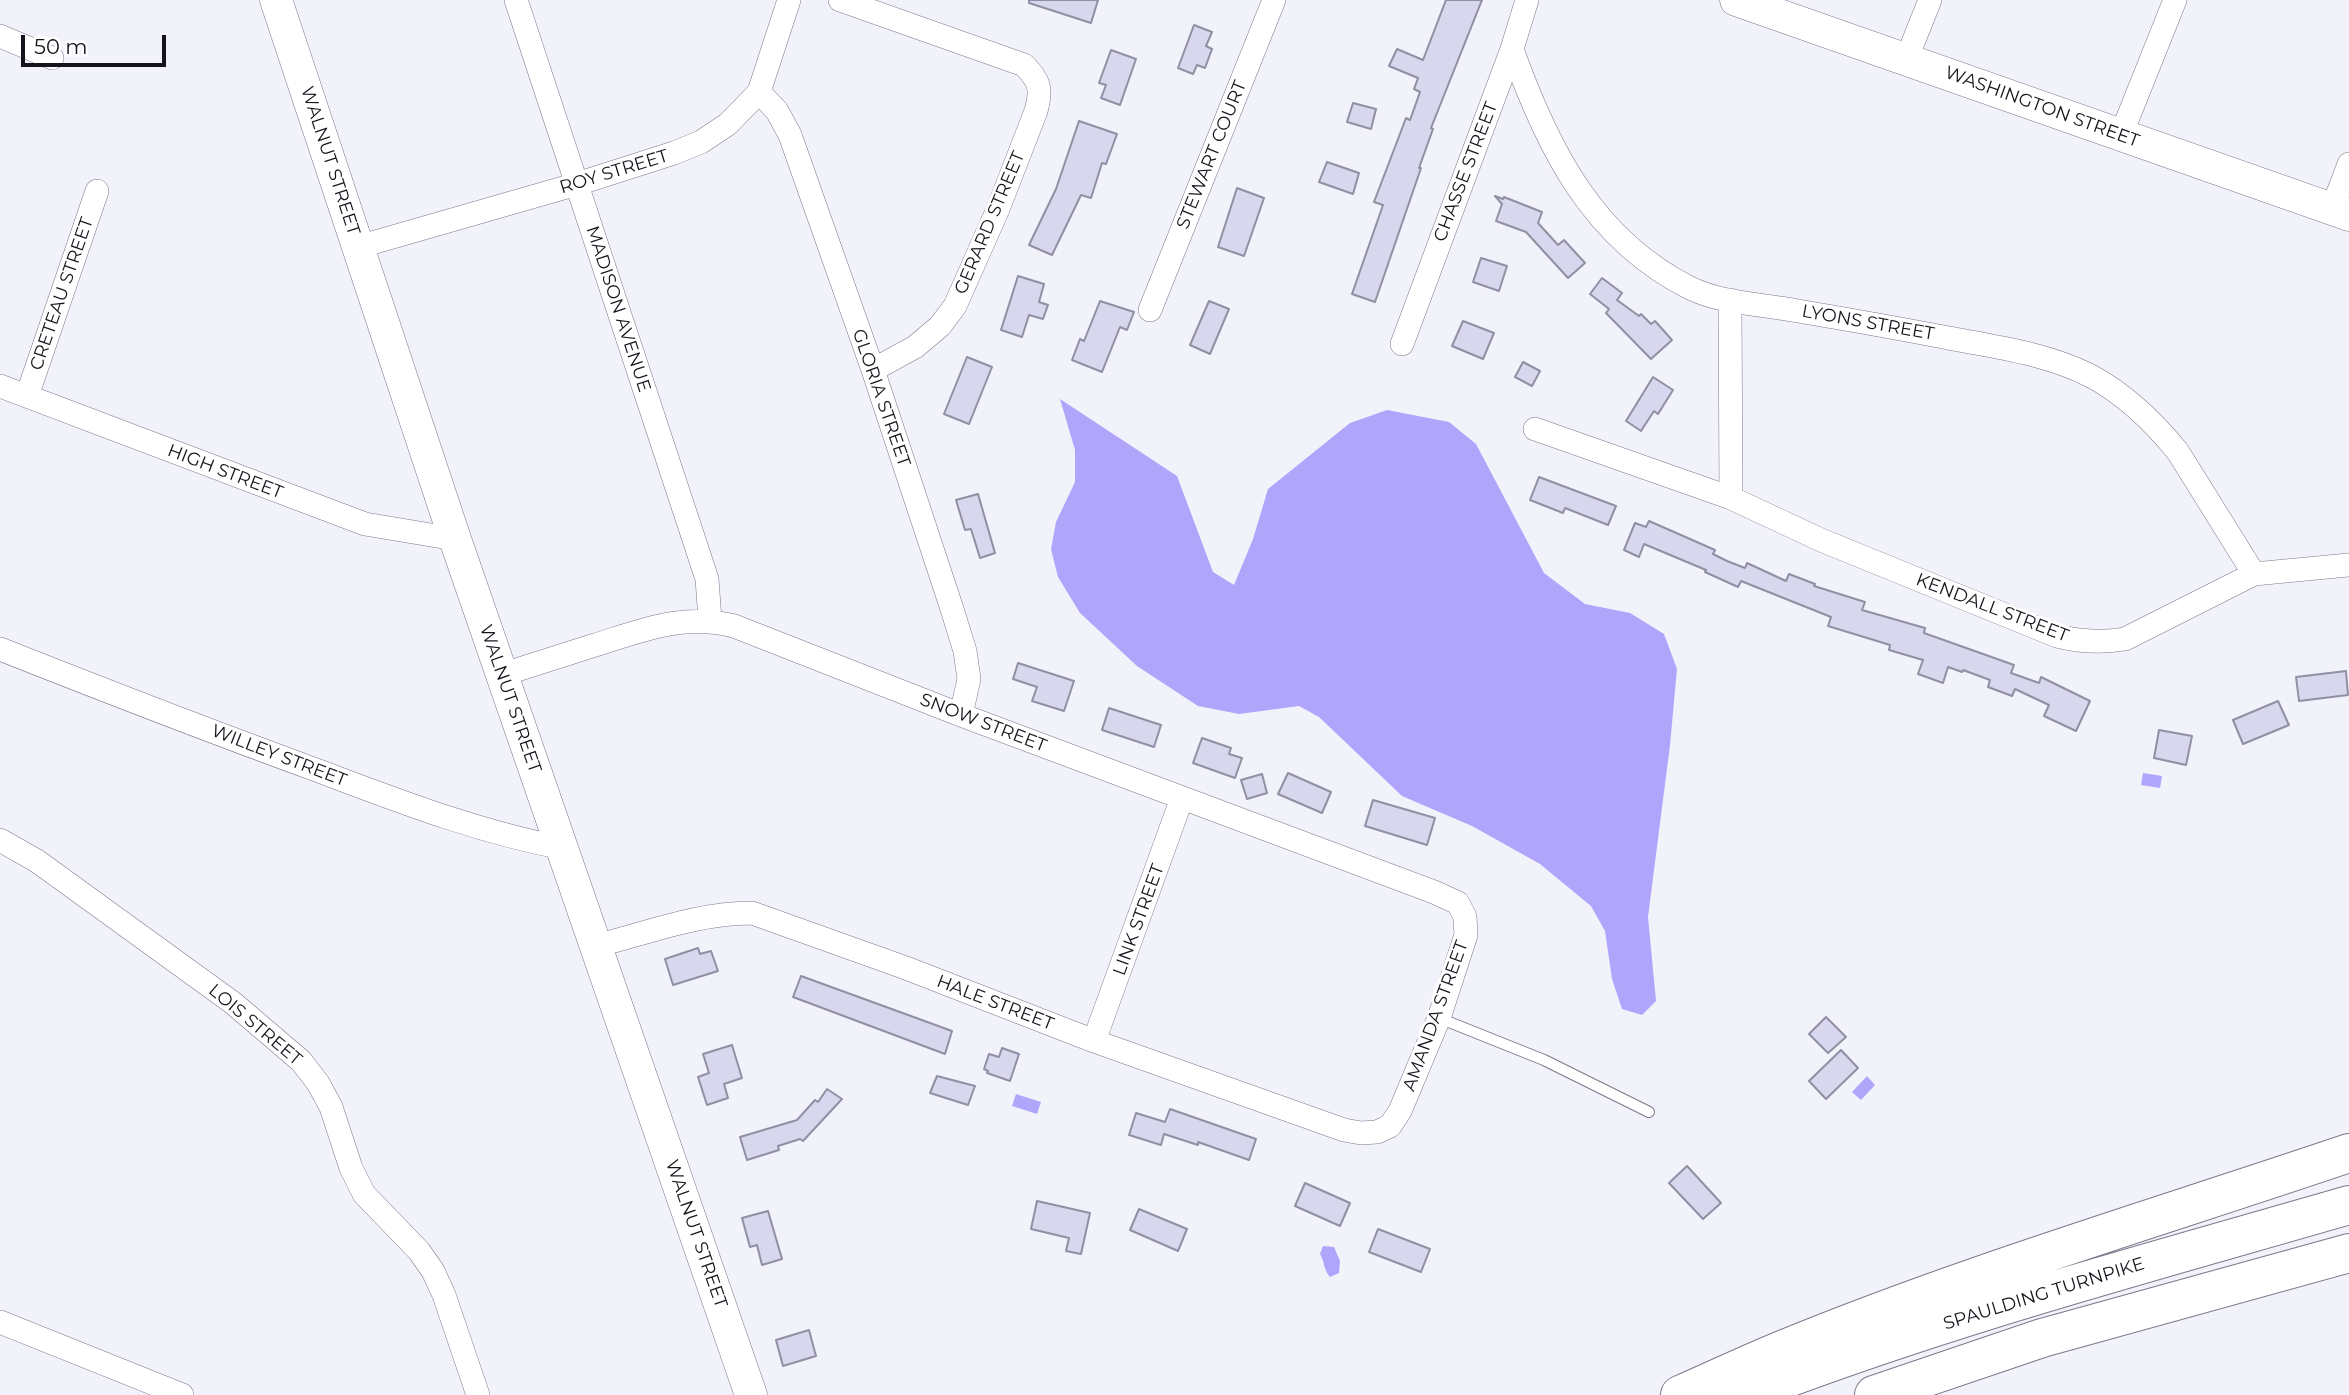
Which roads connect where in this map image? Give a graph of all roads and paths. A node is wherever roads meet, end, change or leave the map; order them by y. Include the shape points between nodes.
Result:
1 (276, 0) edge
2 (516, 0) edge
3 (789, 0) edge
4 (840, 0) edge
5 (1274, 0) edge
6 (1527, 0) edge
7 (1736, 0) edge
8 (1930, 0) edge
9 (2175, 0) edge
10 (0, 36) edge
11 (1513, 49) junction
12 (52, 58) dead end
13 (1906, 60) junction
14 (759, 92) junction
15 (2121, 135) junction
16 (2349, 164) edge
17 (576, 184) junction
18 (97, 191) dead end
19 (2340, 212) edge
20 (358, 247) junction
21 (1730, 300) junction
22 (1150, 310) dead end
23 (1402, 344) dead end
24 (873, 370) junction
25 (0, 386) edge
26 (27, 396) junction
27 (1535, 429) dead end
28 (1731, 498) junction
29 (455, 540) junction
30 (2349, 565) edge
31 (2254, 574) junction
32 (710, 620) junction
33 (0, 649) edge
34 (501, 675) junction
35 (961, 715) junction
36 (1182, 798) junction
37 (0, 840) edge
38 (562, 848) junction
39 (1458, 903) joint
40 (596, 946) junction
41 (1439, 1018) junction
42 (1094, 1041) junction
43 (1649, 1112) dead end
44 (1390, 1126) joint
45 (2349, 1153) edge
46 (2349, 1205) edge
47 (2340, 1258) edge
48 (0, 1322) edge
49 (182, 1395) edge
50 (478, 1395) edge
51 (751, 1395) edge
52 (1680, 1395) edge
53 (1743, 1395) edge
54 (1874, 1395) edge

1 - 20 main road, WALNUT STREET
2 - 17 street, MADISON AVENUE
3 - 14 street, ROY STREET
4 - 24 street, GERARD STREET via 1024,65 1037,78 1039,99 955,306 915,347
5 - 22 street, STEWART COURT
6 - 11 street, CHASSE STREET
7 - 13 main road, WASHINGTON STREET
8 - 13 street
9 - 15 street
10 - 12 street
11 - 21 street, LYONS STREET via 1547,136 1571,180 1599,217 1669,277 1712,298
11 - 23 street, CHASSE STREET
13 - 15 main road, WASHINGTON STREET
14 - 17 street, ROY STREET via 728,124 702,142
14 - 24 street, GLORIA STREET via 790,135
15 - 19 main road, WASHINGTON STREET
16 - 19 street
17 - 20 street, ROY STREET
17 - 32 street, MADISON AVENUE via 707,579
18 - 26 street, CRETEAU STREET
20 - 29 main road, WALNUT STREET
21 - 28 street
21 - 31 street, LYONS STREET via 1982,344 2071,367 2091,377 2130,402 2178,452
24 - 35 street, GLORIA STREET via 965,652 969,679
25 - 26 street, HIGH STREET
26 - 29 street, HIGH STREET via 365,524
27 - 28 street, KENDALL STREET
28 - 31 street, KENDALL STREET via 1833,545 2080,642 2125,639
29 - 34 main road, WALNUT STREET
30 - 31 street
32 - 34 street, SNOW STREET via 649,627
32 - 35 street, SNOW STREET
33 - 38 street, WILLEY STREET via 469,826
34 - 38 main road, WALNUT STREET
35 - 36 street, SNOW STREET
36 - 39 street, SNOW STREET
36 - 42 street, LINK STREET
37 - 50 street, LOIS STREET via 37,861 222,995 301,1062 331,1107 364,1195 433,1270
38 - 40 main road, WALNUT STREET
39 - 41 street, AMANDA STREET via 1466,935
40 - 42 street, HALE STREET via 703,917 751,913
40 - 51 main road, WALNUT STREET
41 - 43 lane via 1544,1060
41 - 44 street, AMANDA STREET
42 - 44 street, HALE STREET via 1344,1130 1369,1132
45 - 52 highway via 1893,1308
46 - 53 highway, SPAULDING TURNPIKE via 2052,1289
47 - 54 highway via 2042,1338
48 - 49 street

